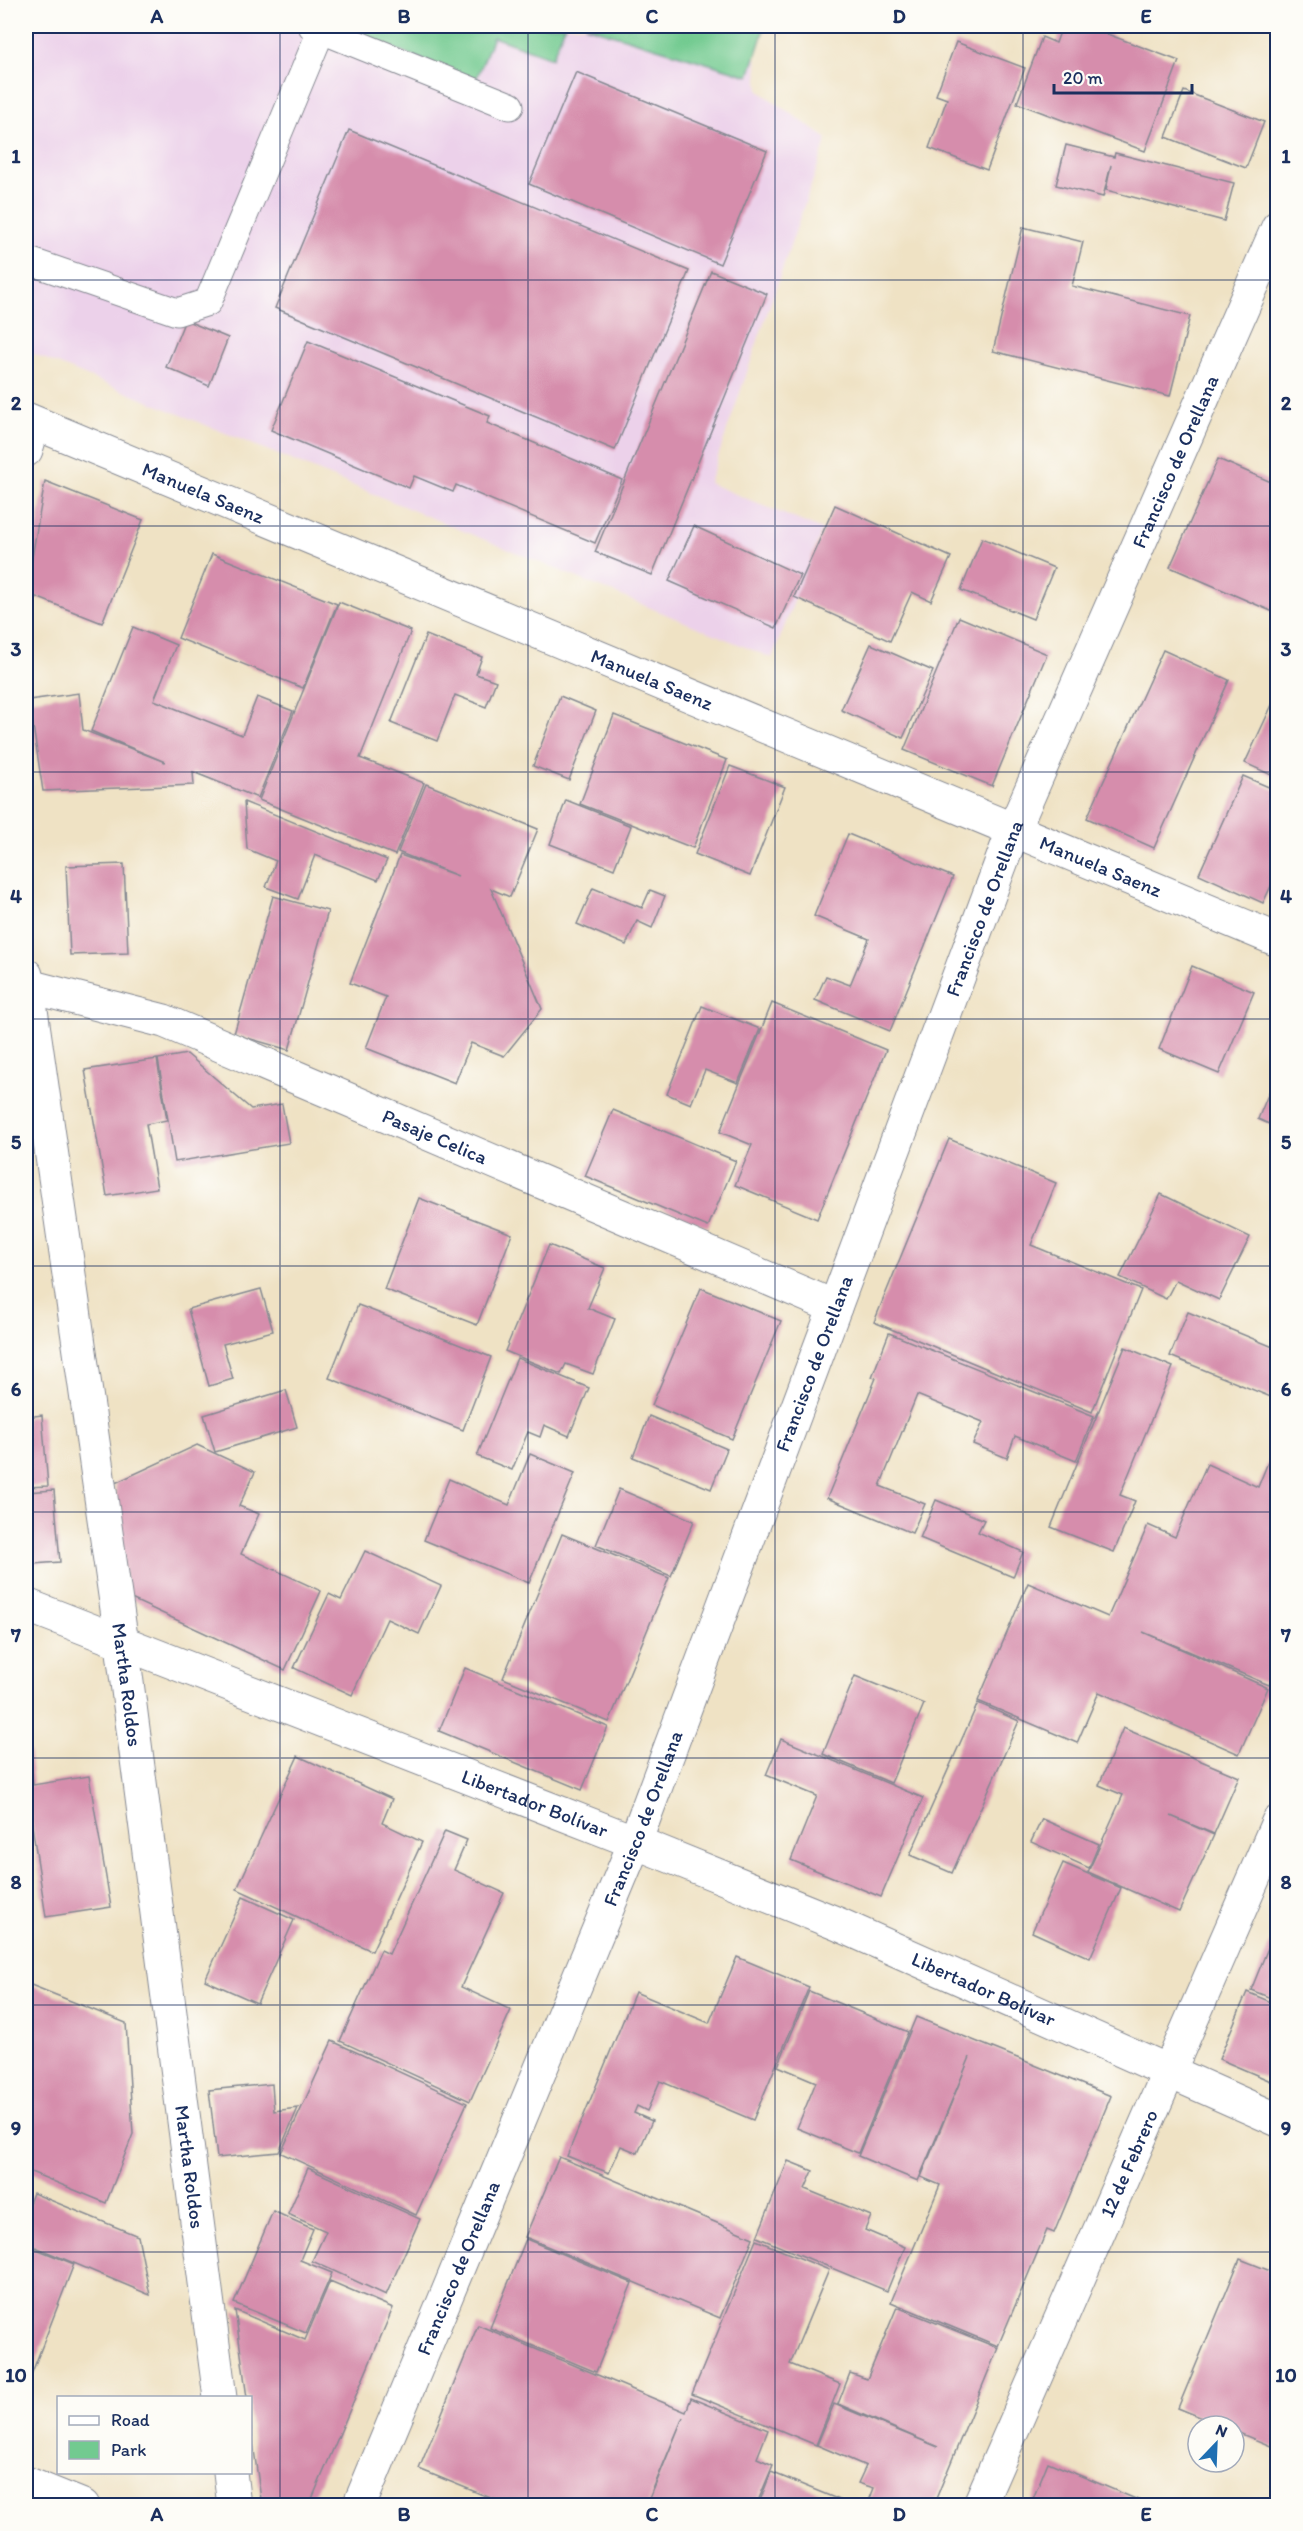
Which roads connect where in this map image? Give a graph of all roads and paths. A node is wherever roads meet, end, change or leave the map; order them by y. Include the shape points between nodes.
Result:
1 (319, 27) edge
2 (510, 105) dead end
3 (1278, 227) edge
4 (26, 260) edge
5 (28, 431) edge
6 (1013, 831) junction
7 (1278, 940) edge
8 (27, 980) edge
9 (835, 1307) junction
10 (26, 1605) edge
11 (122, 1644) junction
12 (1278, 1822) edge
13 (635, 1842) junction
14 (1169, 2071) junction
15 (1278, 2120) edge
16 (220, 2396) edge
17 (230, 2474) edge
18 (26, 2483) edge
19 (83, 2505) edge
20 (234, 2505) edge
21 (359, 2505) edge
22 (979, 2505) edge

1 - 2 lane
1 - 4 lane via 208,302 177,312
3 - 6 street, Francisco de Orellana
5 - 6 street, Manuela Saenz
6 - 7 street, Manuela Saenz
6 - 9 street, Francisco de Orellana
8 - 9 street, Pasaje Celica via 164,1021
8 - 11 street, Martha Roldos
9 - 13 street, Francisco de Orellana
10 - 11 street, Libertador Bolívar
11 - 13 street, Libertador Bolívar
11 - 16 street, Martha Roldos
12 - 14 street, 12 de Febrero
13 - 14 street, Libertador Bolívar via 838,1924
13 - 21 street, Francisco de Orellana
14 - 15 street, Libertador Bolívar
14 - 22 street, 12 de Febrero
17 - 20 street
18 - 19 street

